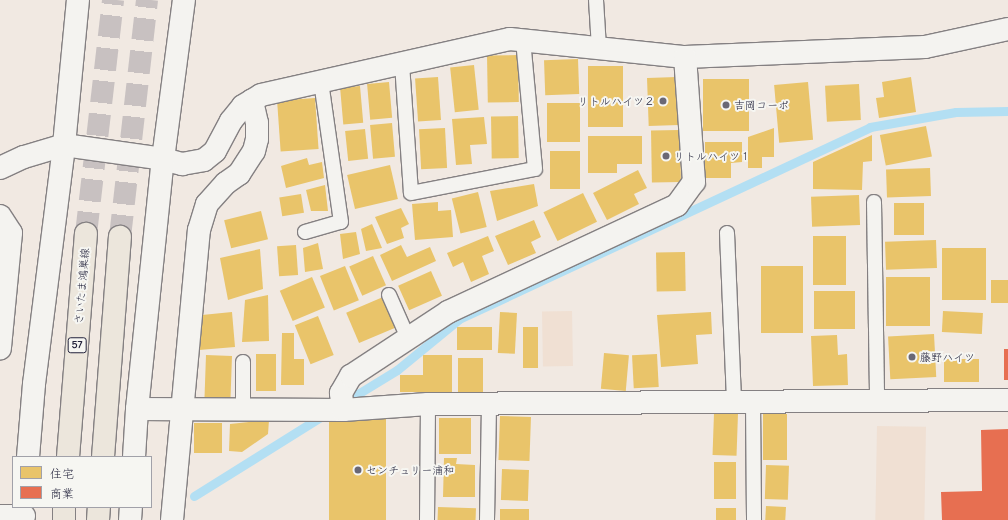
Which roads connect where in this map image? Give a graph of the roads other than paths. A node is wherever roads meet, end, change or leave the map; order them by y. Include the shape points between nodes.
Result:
1 (78, 0) edge
2 (184, 0) edge
3 (596, 0) edge
4 (1008, 29) edge
5 (523, 40) junction
6 (599, 48) junction
7 (685, 57) junction
8 (402, 64) junction
9 (321, 82) junction
10 (252, 101) junction
11 (64, 145) junction
12 (163, 159) junction
13 (0, 168) edge
14 (874, 202) dead end
15 (0, 216) edge
16 (305, 232) dead end
17 (727, 233) dead end
18 (86, 234) tunnel mouth
19 (120, 237) tunnel mouth
20 (389, 295) dead end
21 (408, 338) junction
22 (0, 348) edge
23 (243, 362) dead end
24 (1008, 400) edge
25 (877, 401) junction
26 (744, 402) junction
27 (428, 404) junction
28 (489, 404) junction
29 (138, 409) junction
30 (183, 409) junction
31 (242, 409) junction
32 (343, 410) junction
33 (28, 456) edge
34 (68, 456) edge
35 (103, 456) edge
36 (134, 456) edge
37 (64, 508) edge
38 (99, 508) edge
39 (131, 508) edge
40 (24, 514) edge
41 (0, 516) edge
42 (64, 520) edge
43 (98, 520) edge
44 (130, 520) edge
45 (172, 520) edge
46 (427, 520) edge
47 (487, 520) edge
48 (754, 520) edge

1 - 11 street
2 - 12 street
3 - 6 lane
4 - 7 street via 924,47
5 - 6 street
5 - 8 street via 510,39
5 - 8 lane via 535,169 411,193
6 - 7 street
7 - 21 street via 694,182 678,205 448,312
8 - 9 street
9 - 10 street via 261,95
9 - 16 lane via 342,222
10 - 12 street via 243,106 231,120 215,151 204,160 182,164
10 - 30 street via 258,124 254,151 239,174 226,182 211,199 201,219
11 - 12 street
11 - 13 street via 24,157
11 - 33 street via 34,384
12 - 29 street
14 - 25 lane
15 - 22 street via 11,233
17 - 26 lane
18 - 34 main road, さいたま鴻巣線 / 57
19 - 35 main road
20 - 21 lane
21 - 32 street via 351,376 342,393
23 - 31 lane
24 - 25 street
25 - 26 street
26 - 28 street
26 - 48 lane
27 - 28 street
27 - 32 street
27 - 46 lane
28 - 47 lane
29 - 30 street
29 - 36 street
30 - 31 street
30 - 45 street
31 - 32 street
37 - 42 main road
38 - 43 main road
39 - 44 street
40 - 41 street

